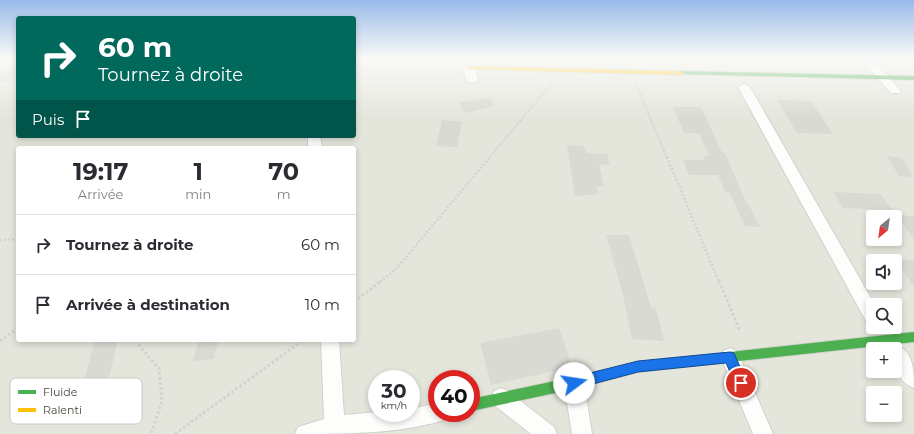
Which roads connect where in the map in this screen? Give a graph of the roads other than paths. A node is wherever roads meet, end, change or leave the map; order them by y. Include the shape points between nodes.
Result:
1 (883, 78) edge
2 (744, 87) dead end
3 (881, 91) dead end
4 (895, 91) junction
5 (908, 91) dead end
6 (866, 305) edge
7 (914, 337) edge
8 (330, 342) edge
9 (888, 342) edge
10 (866, 344) edge
11 (730, 357) junction
12 (902, 362) edge
13 (914, 379) edge
14 (574, 383) junction
15 (501, 398) junction
16 (480, 403) edge
17 (428, 415) edge
18 (334, 426) junction
19 (305, 434) edge
20 (547, 434) edge
21 (582, 434) edge
22 (763, 434) edge

1 - 4 street
2 - 6 street
3 - 4 street
4 - 5 street
7 - 9 street
8 - 18 street
10 - 11 street
11 - 14 street via 638,367
11 - 22 street
12 - 13 street
14 - 15 street
14 - 21 street
15 - 16 street
15 - 20 street
17 - 18 street via 413,419
18 - 19 street

